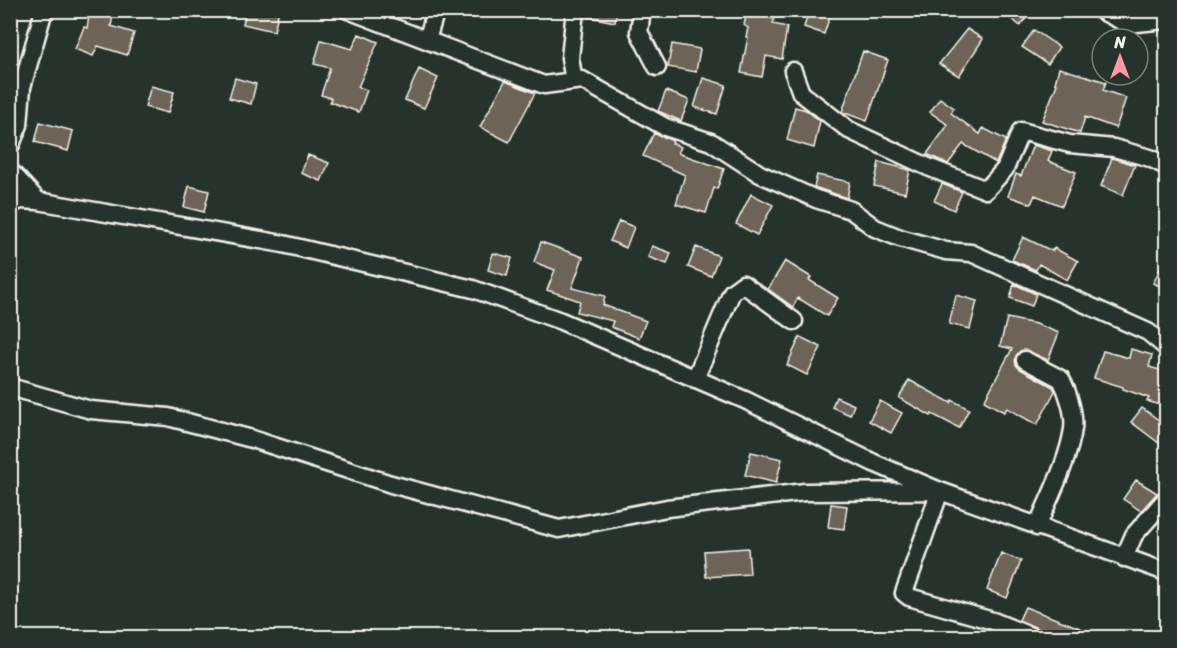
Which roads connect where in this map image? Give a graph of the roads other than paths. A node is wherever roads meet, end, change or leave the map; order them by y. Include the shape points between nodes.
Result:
1 (44, 10) edge
2 (348, 10) edge
3 (436, 10) edge
4 (575, 10) edge
5 (642, 10) edge
6 (1100, 10) edge
7 (1167, 20) edge
8 (427, 40) junction
9 (657, 67) dead end
10 (793, 70) dead end
11 (574, 81) junction
12 (10, 147) edge
13 (1167, 166) edge
14 (10, 171) edge
15 (38, 201) junction
16 (11, 205) edge
17 (794, 321) dead end
18 (1167, 347) edge
19 (1025, 360) dead end
20 (695, 379) junction
21 (10, 387) edge
22 (940, 491) junction
23 (1167, 499) edge
24 (1037, 527) junction
25 (1125, 558) junction
26 (1167, 572) edge
27 (1035, 638) edge

1 - 12 street
2 - 8 street
3 - 8 street
4 - 11 street via 570,57
5 - 9 street via 639,32
6 - 7 street via 1127,24
8 - 11 street via 544,85
10 - 13 street via 801,93 849,130 986,190 1005,169 1021,131 1070,144 1114,148
11 - 18 street via 582,80 665,127 711,142 760,174 851,210 875,228 946,251 971,253 1148,332
14 - 15 street
15 - 16 street via 19,200
15 - 20 street via 283,244 473,289 561,321
17 - 20 street via 743,284 732,292
19 - 24 street via 1061,379 1073,427
20 - 22 street
21 - 22 street via 91,410 168,417 252,439 391,484 559,529 667,508 805,492
22 - 24 street
22 - 27 street via 903,593
23 - 25 street via 1134,535
24 - 25 street
25 - 26 street

